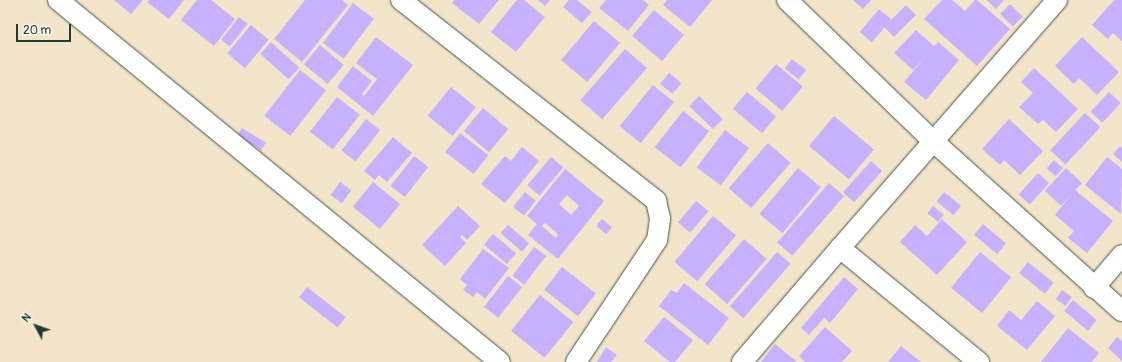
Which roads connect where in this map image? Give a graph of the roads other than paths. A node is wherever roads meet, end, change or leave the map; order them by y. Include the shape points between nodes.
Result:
1 (58, 0) edge
2 (401, 0) edge
3 (787, 0) edge
4 (1057, 0) edge
5 (933, 141) junction
6 (840, 248) junction
7 (1122, 255) edge
8 (1094, 288) junction
9 (1122, 311) edge
10 (500, 362) edge
11 (576, 362) edge
12 (742, 362) edge
13 (979, 362) edge

1 - 10 street
2 - 11 street via 656,201 660,219 657,240
3 - 5 street
4 - 5 street
5 - 6 street
5 - 8 street
6 - 12 street
6 - 13 street
7 - 8 street
8 - 9 street

